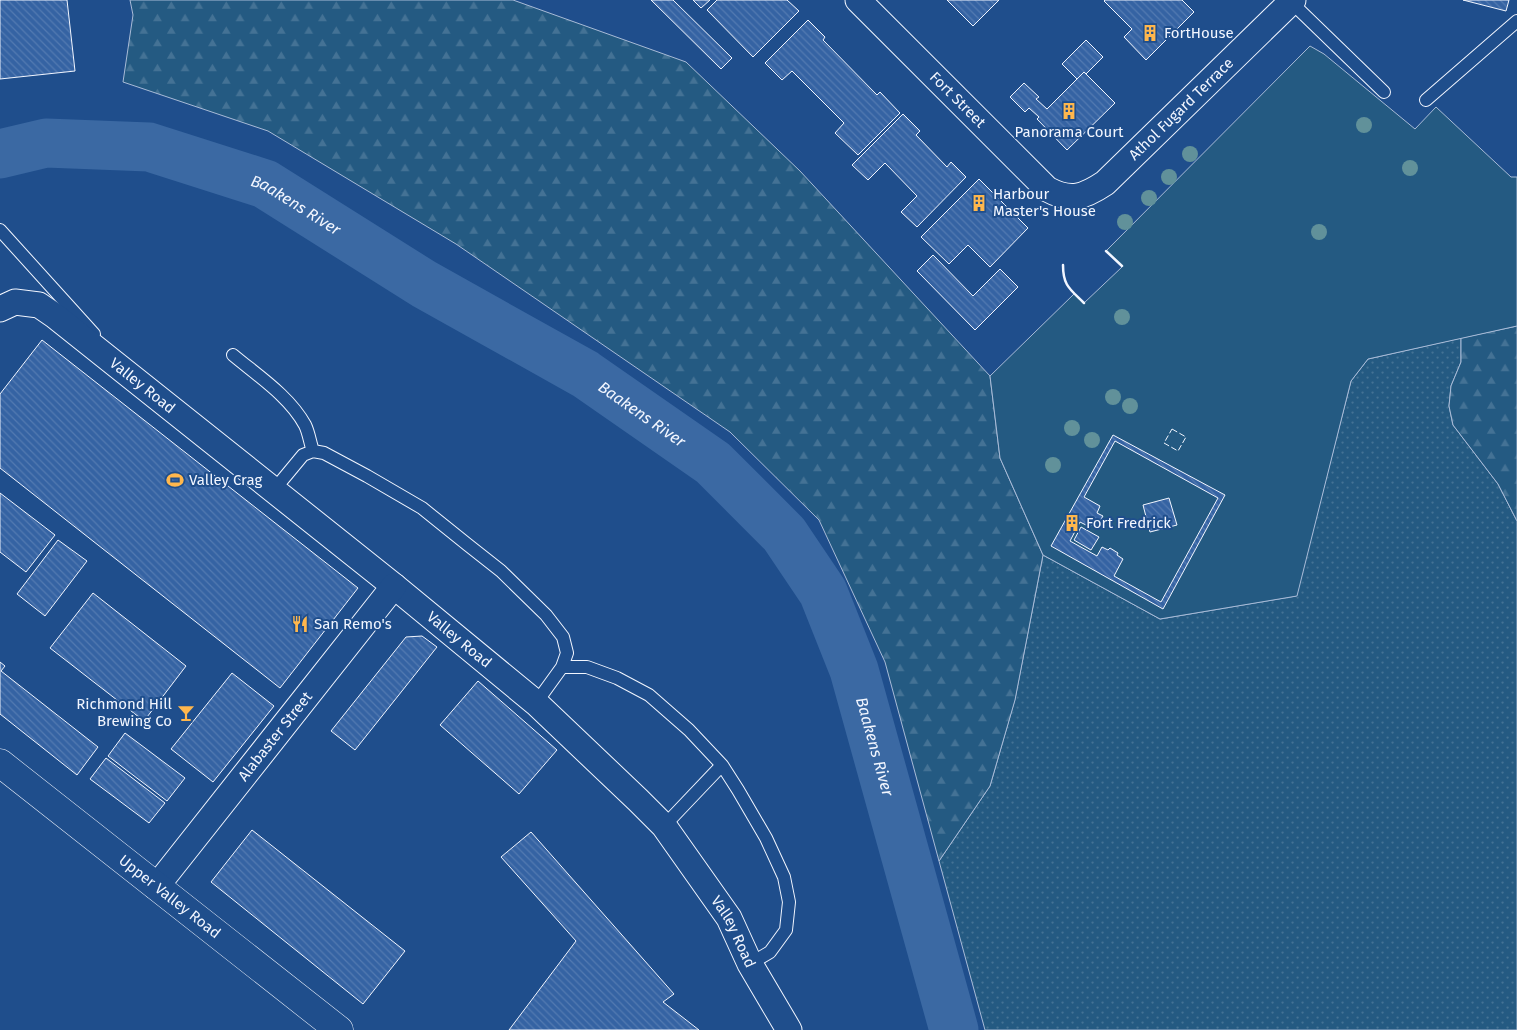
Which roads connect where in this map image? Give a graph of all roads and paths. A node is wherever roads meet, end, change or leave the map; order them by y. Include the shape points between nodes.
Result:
1 (858, 0) edge
2 (1283, 4) edge
3 (1517, 21) edge
4 (1384, 92) dead end
5 (1426, 100) dead end
6 (1060, 196) joint
7 (0, 230) edge
8 (0, 309) edge
9 (233, 355) dead end
10 (134, 379) junction
11 (313, 451) junction
12 (274, 490) junction
13 (394, 586) junction
14 (562, 666) junction
15 (536, 703) junction
16 (0, 762) edge
17 (722, 765) junction
18 (664, 826) junction
19 (156, 887) junction
20 (750, 964) junction
21 (339, 1030) edge
22 (789, 1030) edge

1 - 6 street, Fort Street via 1047,189
2 - 4 lane
2 - 6 street, Athol Fugard Terrace via 1105,183 1090,193
3 - 5 lane
7 - 10 lane
8 - 10 street, Valley Road via 15,302 39,305
9 - 11 lane via 298,414
10 - 12 street, Valley Road
11 - 12 lane via 303,455
11 - 14 lane via 324,453 422,508 501,571 546,615 563,637 566,652
12 - 13 street, Valley Road
13 - 15 street, Valley Road
13 - 19 street, Alabaster Street
14 - 15 lane
14 - 17 lane via 587,667 649,695
15 - 18 street, Valley Road
16 - 19 street, Upper Valley Road
17 - 18 lane
17 - 20 lane via 766,838 784,877 789,902 786,930 770,952
18 - 20 street, Valley Road via 729,918
19 - 21 street, Upper Valley Road
20 - 22 street, Valley Road

